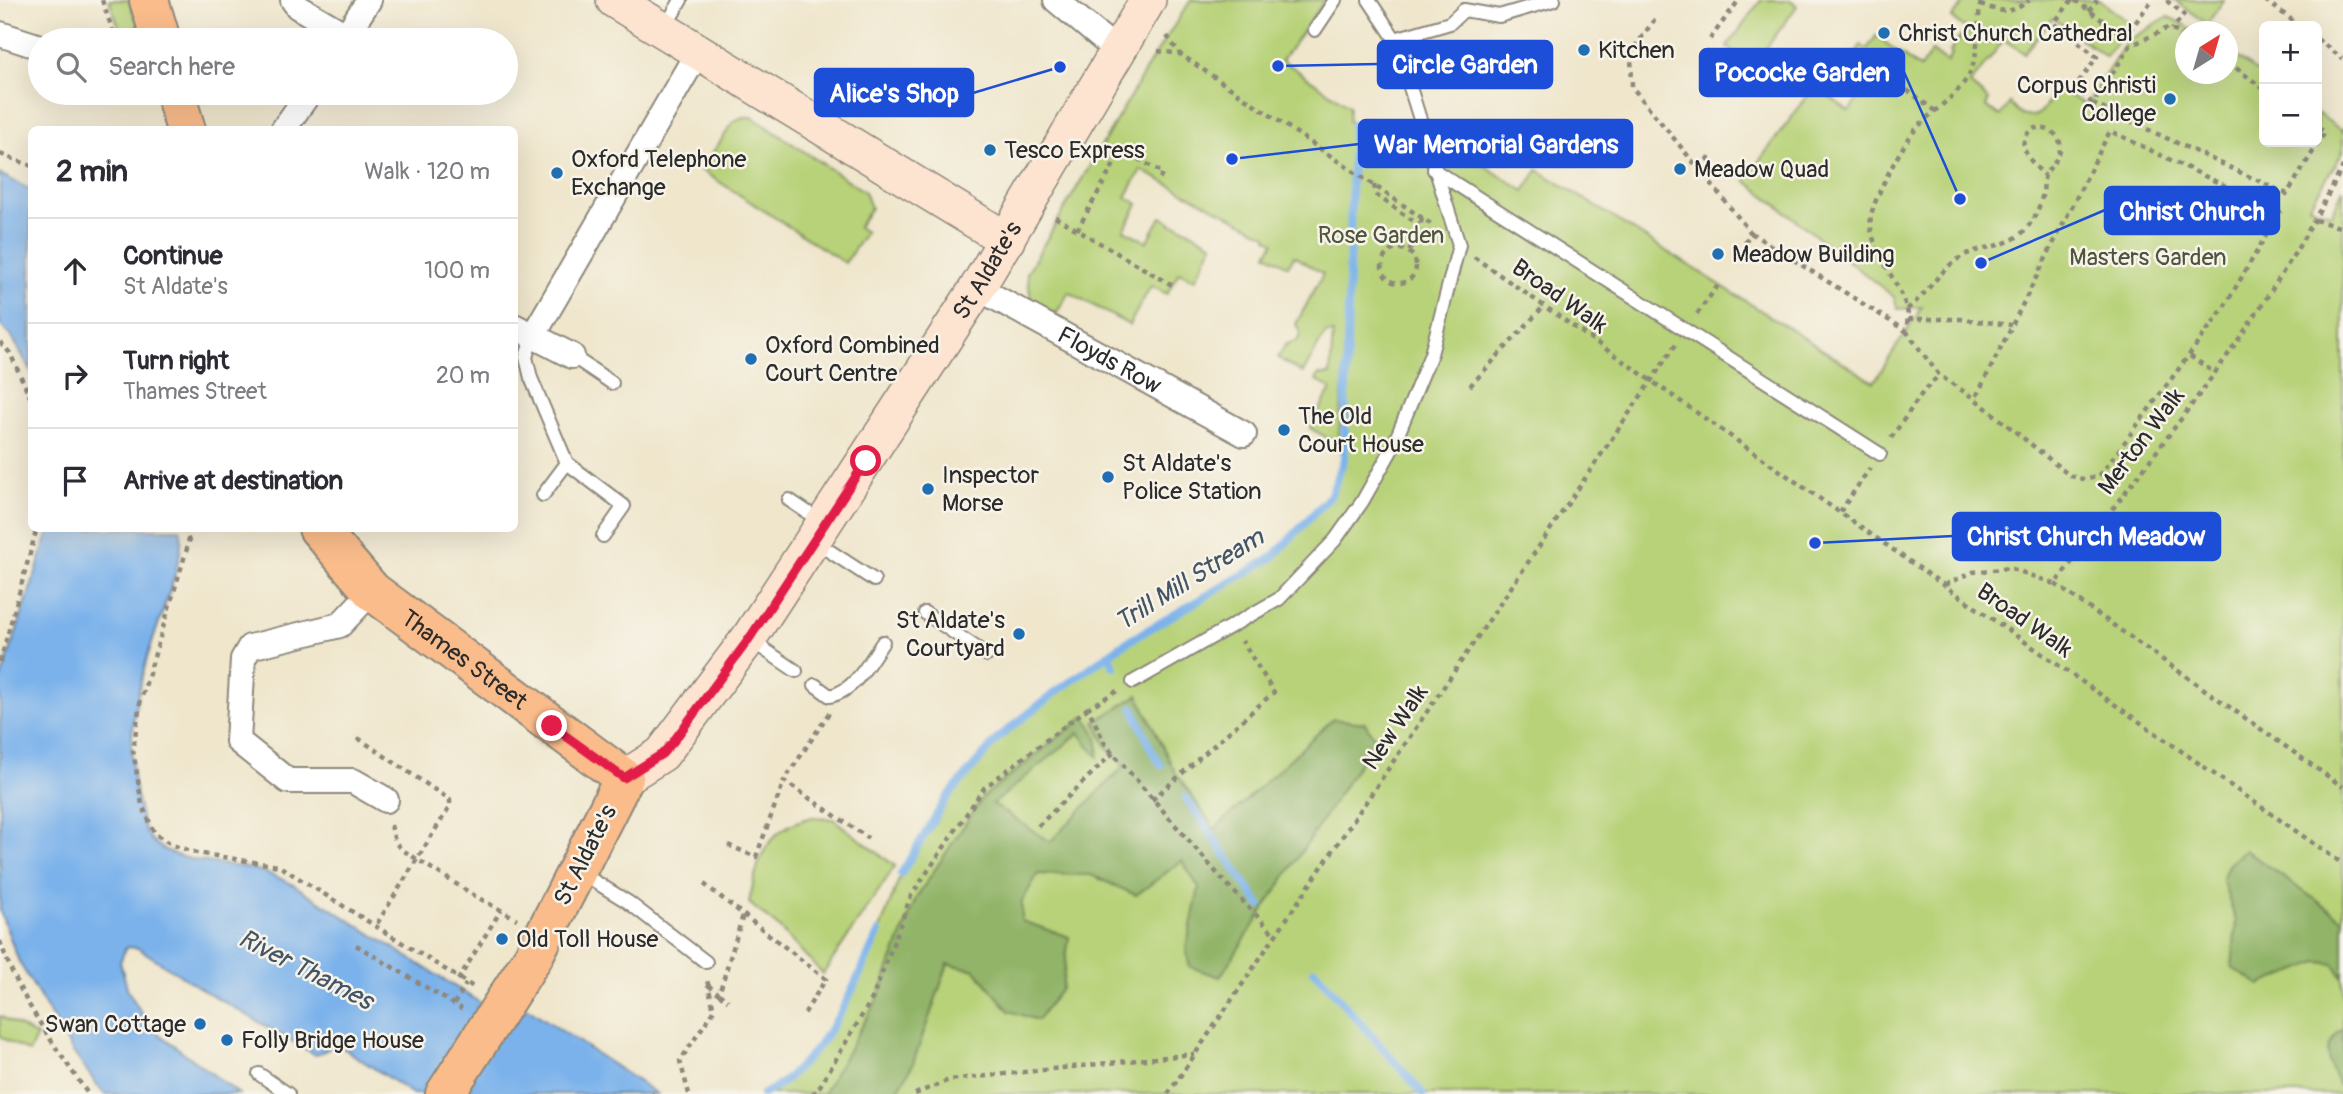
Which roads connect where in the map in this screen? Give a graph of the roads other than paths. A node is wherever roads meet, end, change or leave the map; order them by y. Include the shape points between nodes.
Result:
1 (149, 0) edge
2 (293, 0) edge
3 (369, 0) edge
4 (614, 0) edge
5 (1056, 0) edge
6 (1148, 0) edge
7 (1335, 0) edge
8 (1369, 0) edge
9 (1553, 0) edge
10 (672, 15) edge
11 (157, 28) edge
12 (329, 28) edge
13 (351, 28) edge
14 (1315, 30) dead end
15 (0, 34) edge
16 (1395, 39) junction
17 (28, 43) edge
18 (699, 50) junction
19 (1117, 51) junction
20 (300, 105) edge
21 (285, 126) edge
22 (1434, 170) junction
23 (1007, 240) junction
24 (978, 288) junction
25 (524, 331) edge
26 (572, 356) joint
27 (612, 383) dead end
28 (1244, 433) dead end
29 (1880, 454) dead end
30 (567, 463) junction
31 (543, 495) dead end
32 (789, 500) dead end
33 (321, 532) edge
34 (820, 532) junction
35 (603, 536) dead end
36 (874, 580) dead end
37 (372, 591) junction
38 (925, 613) dead end
39 (749, 639) junction
40 (883, 642) dead end
41 (987, 655) dead end
42 (796, 671) dead end
43 (1133, 682) road end
44 (815, 685) dead end
45 (624, 778) junction
46 (386, 800) road end
47 (578, 871) junction
48 (706, 962) road end
49 (259, 1074) dead end
50 (288, 1094) edge
51 (445, 1094) edge

1 - 11 main road
2 - 12 street
3 - 13 street
4 - 10 street
5 - 19 street
6 - 19 street, St Aldate's
7 - 14 lane
8 - 16 lane
9 - 16 lane via 1499,16 1464,10 1450,23
10 - 18 street
15 - 17 street
16 - 22 lane
18 - 23 street
18 - 25 street
19 - 23 street, St Aldate's
20 - 21 street
22 - 29 lane
22 - 43 lane via 1459,245 1431,354 1392,449 1362,502 1335,540 1279,599
23 - 24 street, St Aldate's
24 - 28 street, Floyds Row
24 - 34 street, St Aldate's
25 - 26 street
25 - 30 lane via 531,378
26 - 27 lane
30 - 31 lane
30 - 35 lane via 624,506
32 - 34 lane
33 - 37 main road, Thames Street
34 - 36 lane
34 - 39 street, St Aldate's
37 - 45 main road, Thames Street
37 - 46 street via 340,625 250,647 243,659 238,741 288,781 353,781
38 - 41 lane
39 - 42 lane
39 - 45 street, St Aldate's via 662,754
40 - 44 lane via 840,694 830,696
45 - 47 main road, St Aldate's
47 - 48 lane via 628,902
47 - 51 main road, St Aldate's via 533,957
49 - 50 lane

